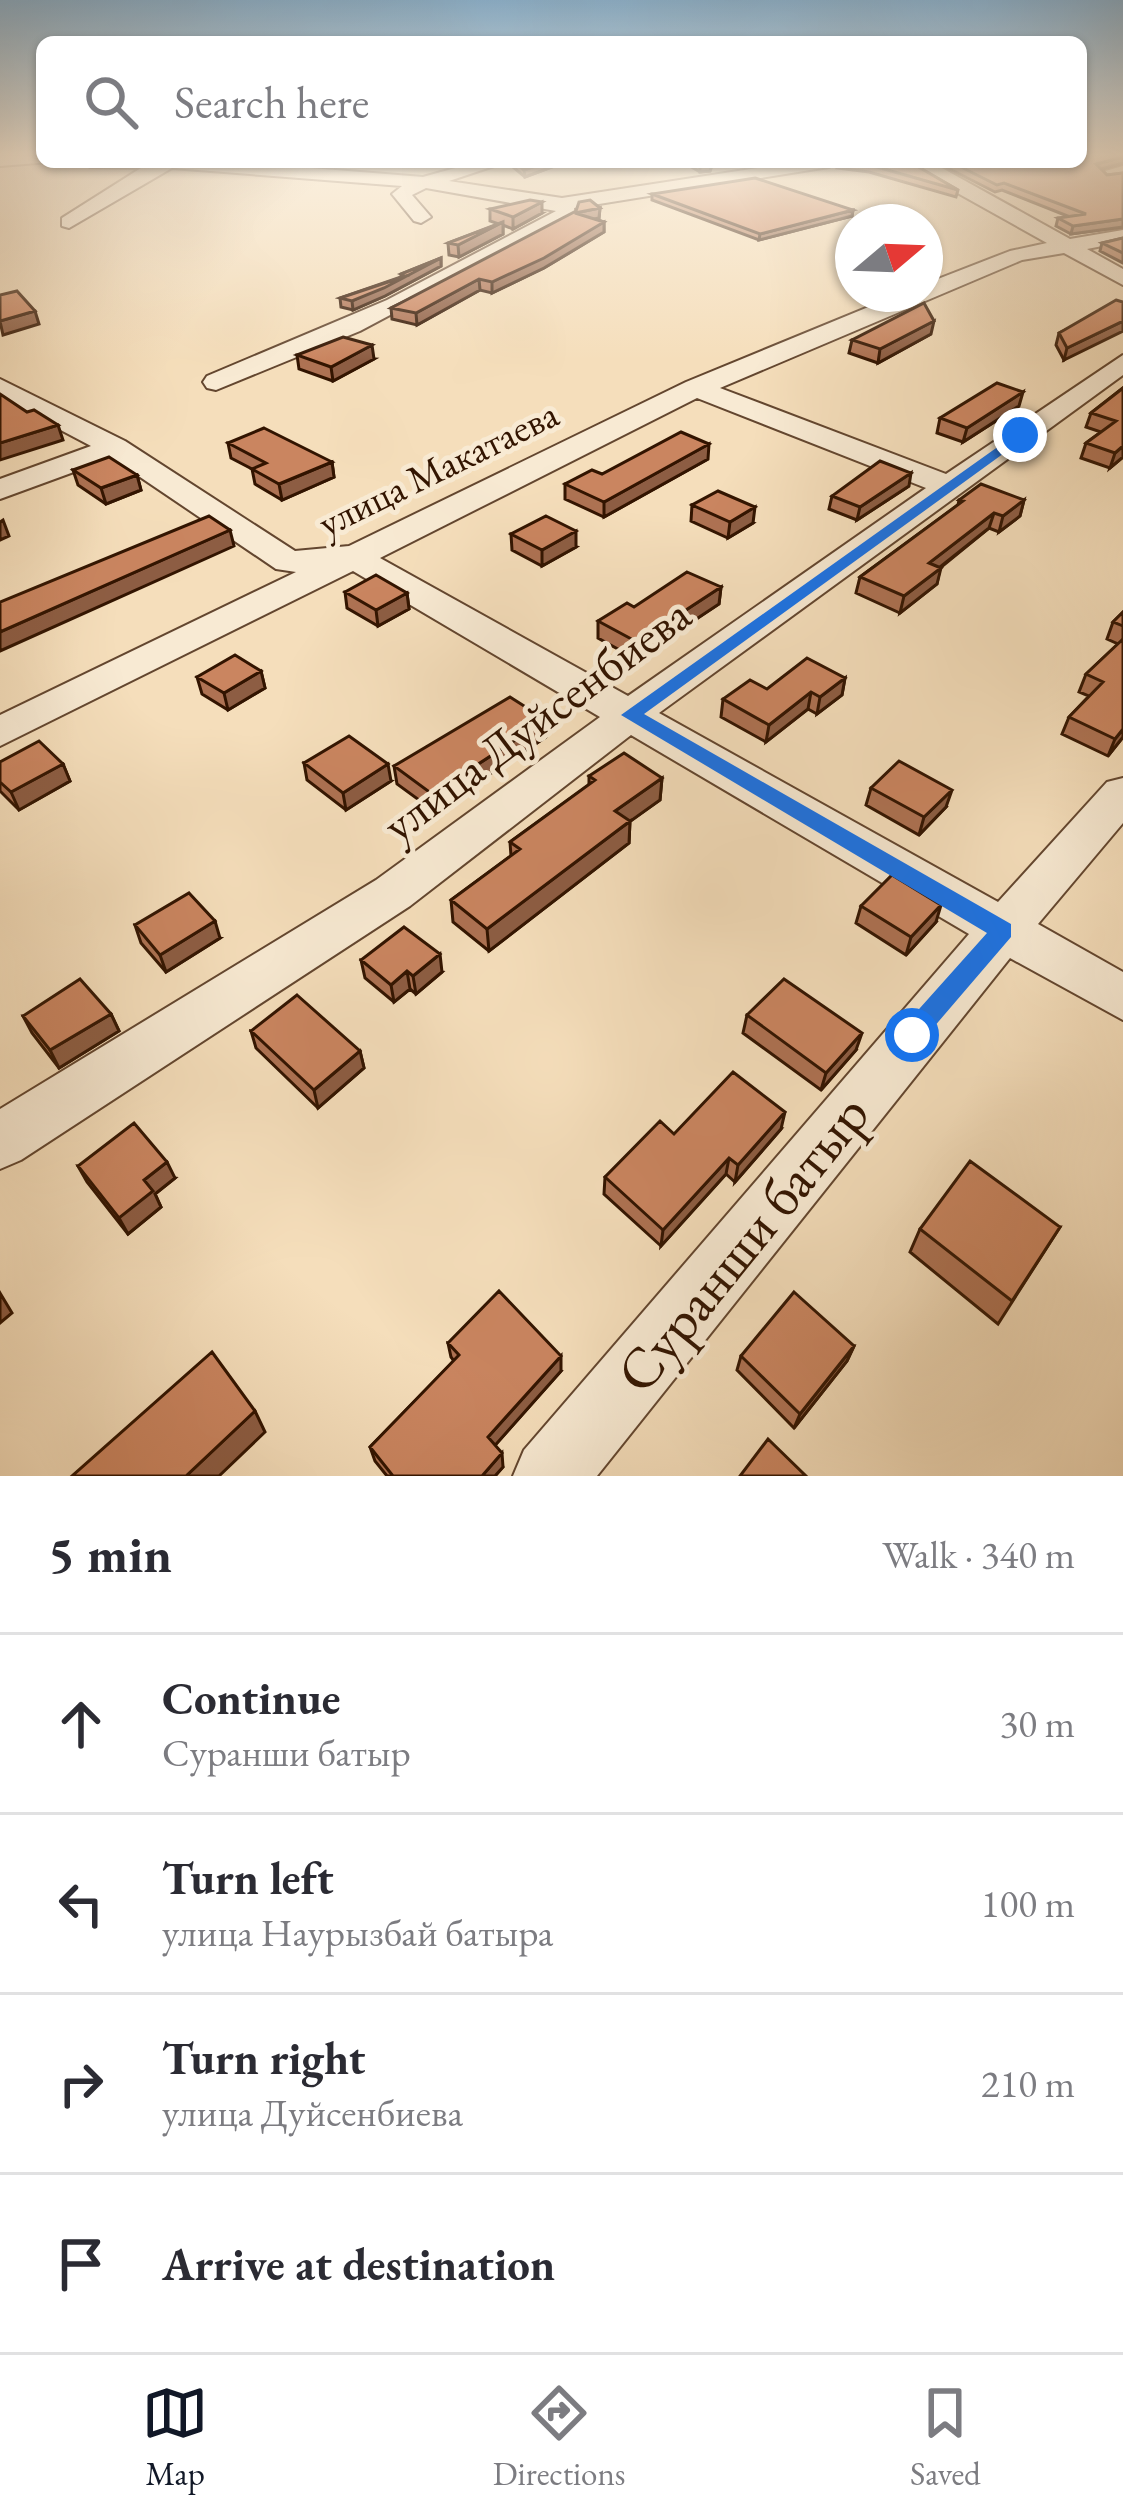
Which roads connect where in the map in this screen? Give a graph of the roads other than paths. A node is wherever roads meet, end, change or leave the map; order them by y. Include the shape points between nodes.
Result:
1 (549, 223) edge
2 (1023, 223) edge
3 (1123, 236) edge
4 (1062, 246) junction
5 (1123, 278) edge
6 (943, 285) edge
7 (877, 312) edge
8 (1123, 363) edge
9 (215, 382) dead end
10 (0, 387) edge
11 (696, 388) junction
12 (115, 447) junction
13 (947, 485) junction
14 (0, 490) edge
15 (352, 556) junction
16 (631, 715) junction
17 (0, 732) edge
18 (1123, 793) edge
19 (1003, 931) junction
20 (1123, 998) edge
21 (0, 1141) edge
22 (550, 1476) edge

1 - 9 street via 426,292
2 - 4 street
3 - 4 street, улица Макатаева
4 - 5 street
4 - 6 street, улица Макатаева
7 - 11 street, улица Макатаева
8 - 13 street, улица Дуйсенбиева
10 - 12 street
11 - 13 street
11 - 15 street, улица Макатаева
12 - 14 street
12 - 15 street via 289,562
13 - 16 street, улица Дуйсенбиева
15 - 16 street
15 - 17 street, улица Макатаева
16 - 19 street
16 - 21 street, улица Дуйсенбиева via 393,893
18 - 19 street, Суранши батыр
19 - 20 street
19 - 22 street, Суранши батыр

